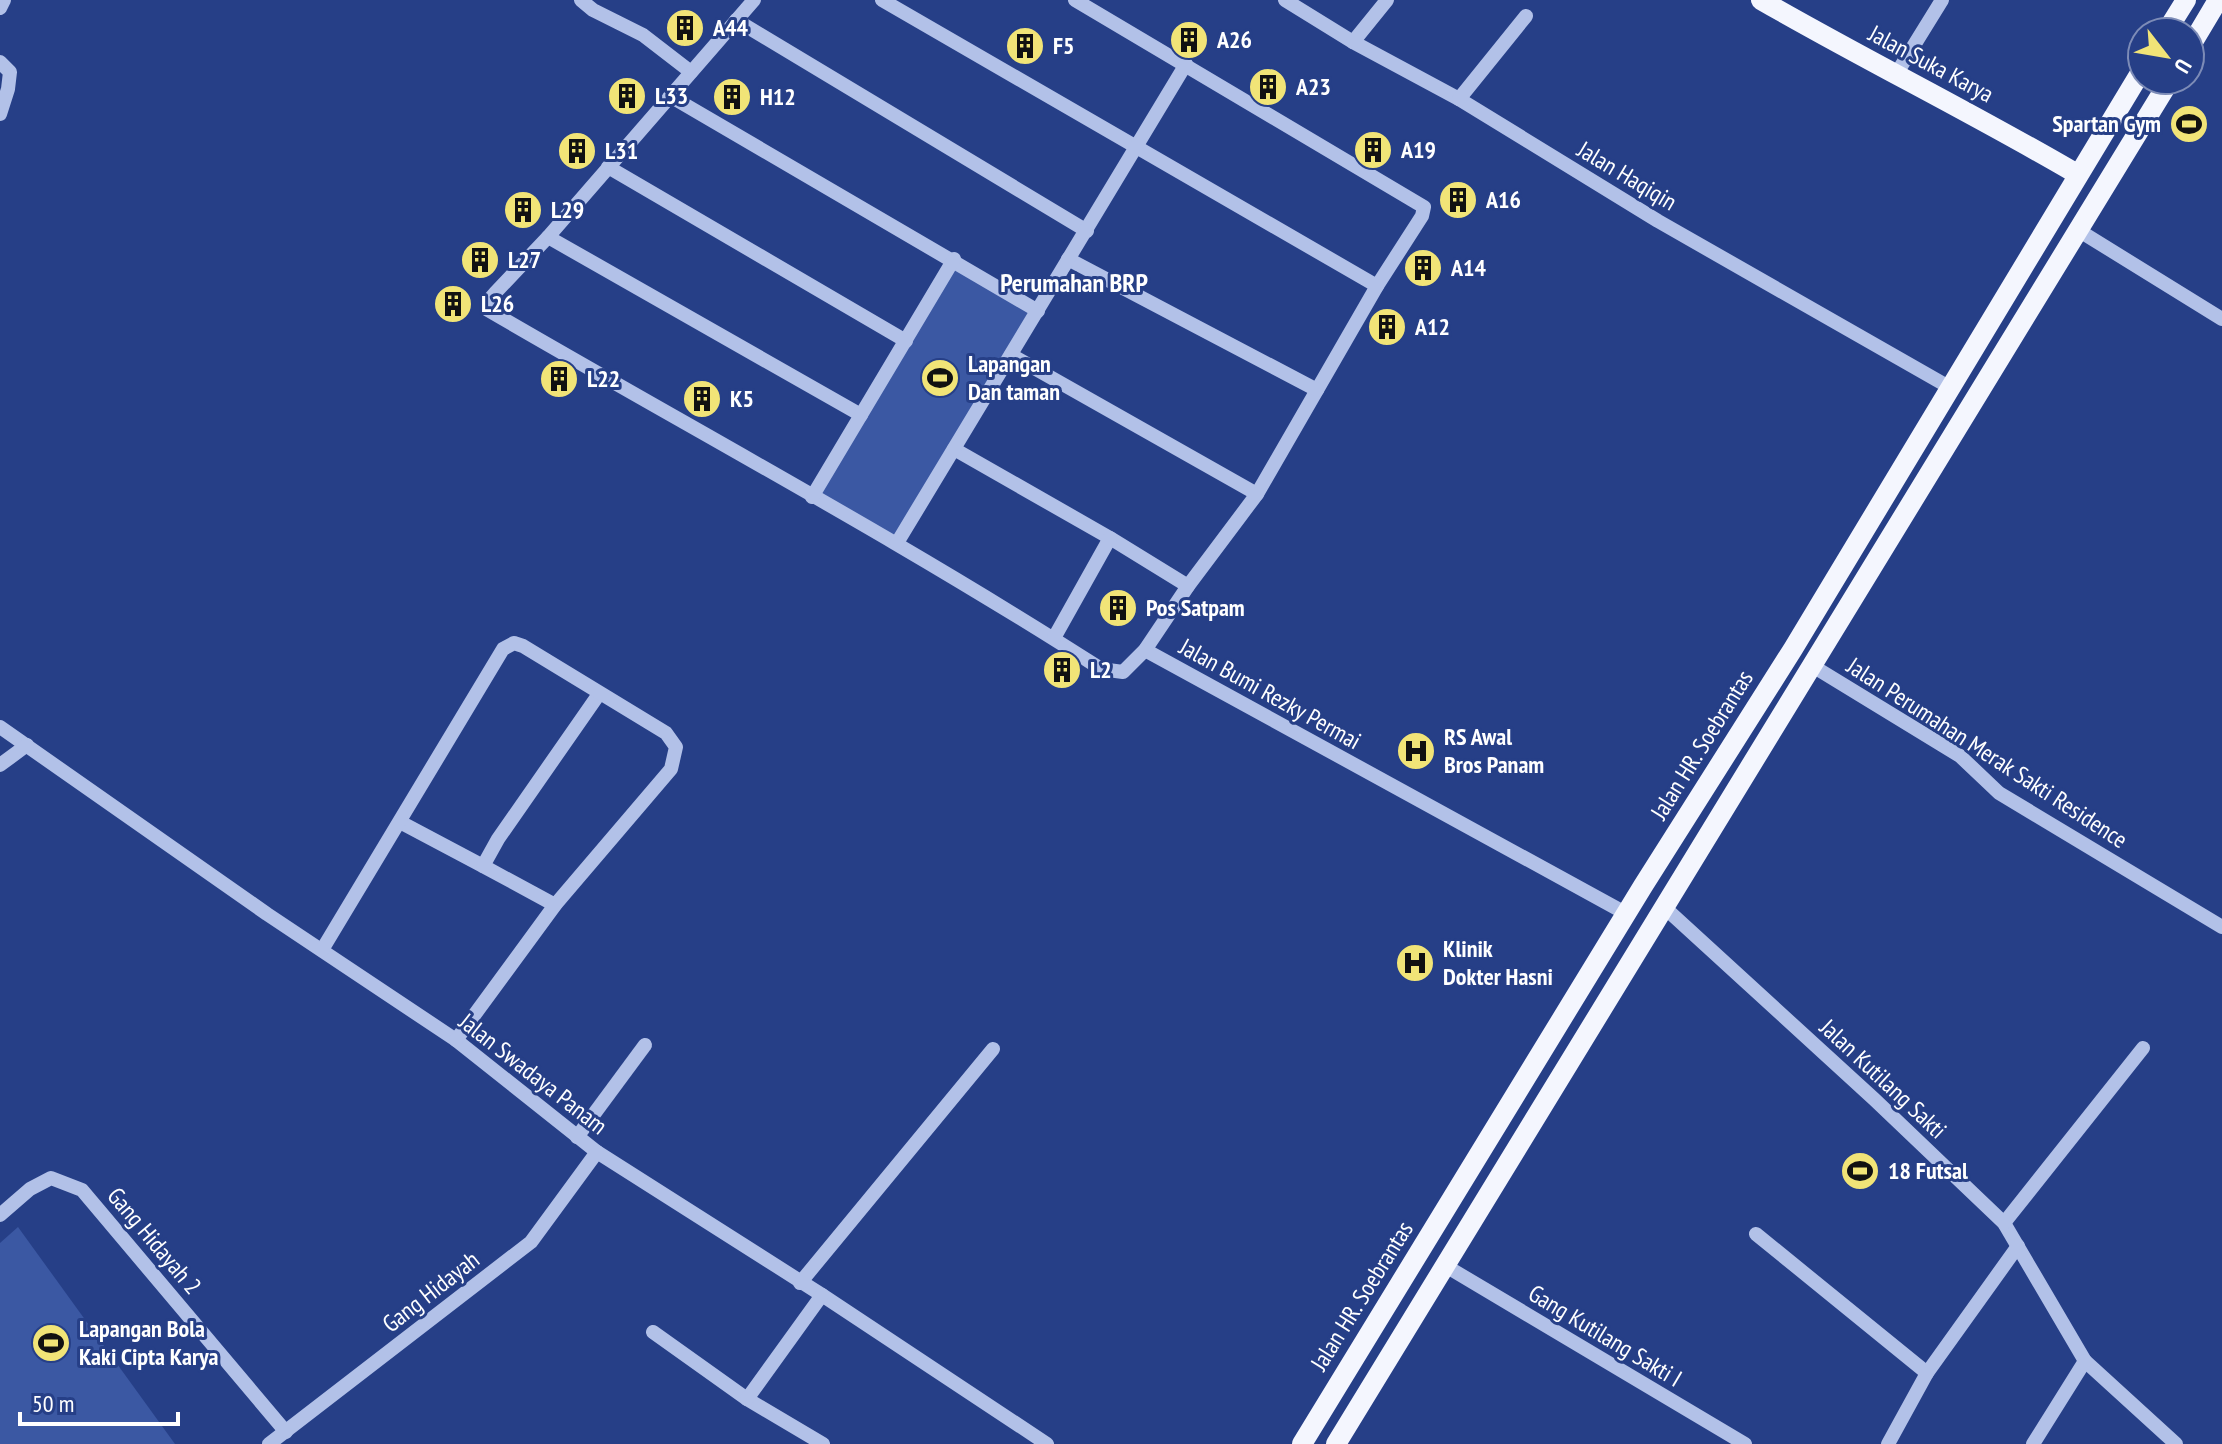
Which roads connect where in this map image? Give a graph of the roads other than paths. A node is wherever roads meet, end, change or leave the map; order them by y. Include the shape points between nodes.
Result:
1 (4, 0) edge
2 (581, 0) edge
3 (754, 0) edge
4 (882, 0) edge
5 (1075, 0) edge
6 (1285, 0) edge
7 (1387, 0) edge
8 (1761, 0) edge
9 (1942, 0) edge
10 (2218, 0) edge
11 (0, 8) edge
12 (1526, 16) dead end
13 (736, 20) junction
14 (2206, 20) edge
15 (1353, 42) junction
16 (0, 62) edge
17 (1186, 64) junction
18 (691, 72) junction
19 (1895, 76) junction
20 (670, 96) junction
21 (2126, 96) edge
22 (2160, 96) edge
23 (1459, 99) junction
24 (0, 114) edge
25 (1137, 146) junction
26 (608, 167) junction
27 (2077, 174) junction
28 (2078, 230) junction
29 (1087, 231) junction
30 (548, 237) junction
31 (954, 259) junction
32 (1068, 259) junction
33 (1377, 286) junction
34 (1038, 311) junction
35 (2222, 319) edge
36 (906, 341) junction
37 (1011, 355) junction
38 (1949, 387) junction
39 (1317, 390) junction
40 (861, 415) junction
41 (954, 449) junction
42 (1257, 494) junction
43 (812, 497) junction
44 (1110, 538) junction
45 (897, 543) junction
46 (1188, 586) junction
47 (1054, 638) junction
48 (1145, 650) junction
49 (1811, 665) junction
50 (599, 694) junction
51 (0, 727) edge
52 (27, 745) junction
53 (0, 765) edge
54 (400, 822) junction
55 (483, 866) junction
56 (555, 905) junction
57 (1664, 907) junction
58 (1627, 914) junction
59 (2222, 927) edge
60 (322, 950) junction
61 (456, 1040) junction
62 (645, 1045) dead end
63 (2143, 1048) dead end
64 (993, 1049) dead end
65 (1522, 1085) junction
66 (1546, 1099) junction
67 (577, 1137) junction
68 (597, 1152) junction
69 (0, 1215) edge
70 (2004, 1223) junction
71 (1756, 1234) dead end
72 (2018, 1246) junction
73 (1444, 1265) junction
74 (800, 1283) junction
75 (822, 1295) junction
76 (653, 1332) dead end
77 (2085, 1361) junction
78 (1927, 1373) junction
79 (747, 1399) junction
80 (286, 1432) junction
81 (2168, 1442) edge
82 (269, 1444) edge
83 (823, 1444) edge
84 (1047, 1444) edge
85 (1302, 1444) edge
86 (1336, 1444) edge
87 (1745, 1444) edge
88 (1888, 1444) edge
89 (2033, 1444) edge

1 - 11 street
2 - 18 street via 643,35
3 - 13 street
4 - 25 street
5 - 17 street
6 - 15 street, Jalan Haqiqin
7 - 15 street
8 - 19 main road, Jalan Suka Karya
9 - 19 street
10 - 14 main road
12 - 23 street
13 - 18 street
13 - 29 street
15 - 23 street, Jalan Haqiqin
16 - 24 street via 10,72
17 - 25 street
17 - 33 street via 1424,207
18 - 20 street
19 - 27 main road, Jalan Suka Karya
20 - 26 street
20 - 31 street
21 - 27 main road, Jalan HR. Soebrantas
22 - 28 main road
23 - 38 street, Jalan Haqiqin via 1658,221
25 - 29 street
25 - 33 street
26 - 30 street
26 - 36 street
27 - 38 main road, Jalan HR. Soebrantas
28 - 35 street
28 - 49 main road
29 - 32 street
30 - 40 street
30 - 43 street via 488,301 488,310
31 - 34 street
31 - 36 street
32 - 34 street
32 - 39 street
33 - 39 street
34 - 37 street
36 - 40 street
37 - 41 street
37 - 42 street
38 - 58 main road, Jalan HR. Soebrantas
39 - 42 street
40 - 43 street
41 - 44 street
41 - 45 street
42 - 46 street
43 - 45 street
44 - 46 street
44 - 47 street
45 - 47 street
46 - 48 street
47 - 48 street via 1101,669 1123,672
48 - 58 street, Jalan Bumi Rezky Permai
49 - 57 main road
49 - 59 street, Jalan Perumahan Merak Sakti Residence via 1960,756 1999,793
50 - 54 street via 523,646 514,643 503,649
50 - 55 street
50 - 56 street via 666,733 676,747 671,769
51 - 52 street, Jalan Swadaya Panam
52 - 53 street
52 - 60 street, Jalan Swadaya Panam
54 - 55 street
54 - 60 street
55 - 56 street
56 - 61 street
57 - 66 main road
57 - 70 street, Jalan Kutilang Sakti
58 - 65 main road, Jalan HR. Soebrantas
60 - 61 street, Jalan Swadaya Panam
61 - 67 street, Jalan Swadaya Panam
62 - 67 street
63 - 70 street
64 - 74 street
65 - 66 main road
65 - 85 main road, Jalan HR. Soebrantas
66 - 73 main road
67 - 68 street, Jalan Swadaya Panam
68 - 74 street, Jalan Swadaya Panam
68 - 80 street, Gang Hidayah via 531,1242
69 - 80 street, Gang Hidayah 2 via 51,1178 82,1190
70 - 72 street, Jalan Kutilang Sakti
71 - 78 street
72 - 77 street, Jalan Kutilang Sakti
72 - 78 street
73 - 86 main road
73 - 87 street, Gang Kutilang Sakti I
74 - 75 street, Jalan Swadaya Panam
75 - 79 street
75 - 84 street, Jalan Swadaya Panam
76 - 79 street
77 - 81 street, Jalan Kutilang Sakti
77 - 89 street
78 - 88 street
79 - 83 street
80 - 82 street, Gang Hidayah

